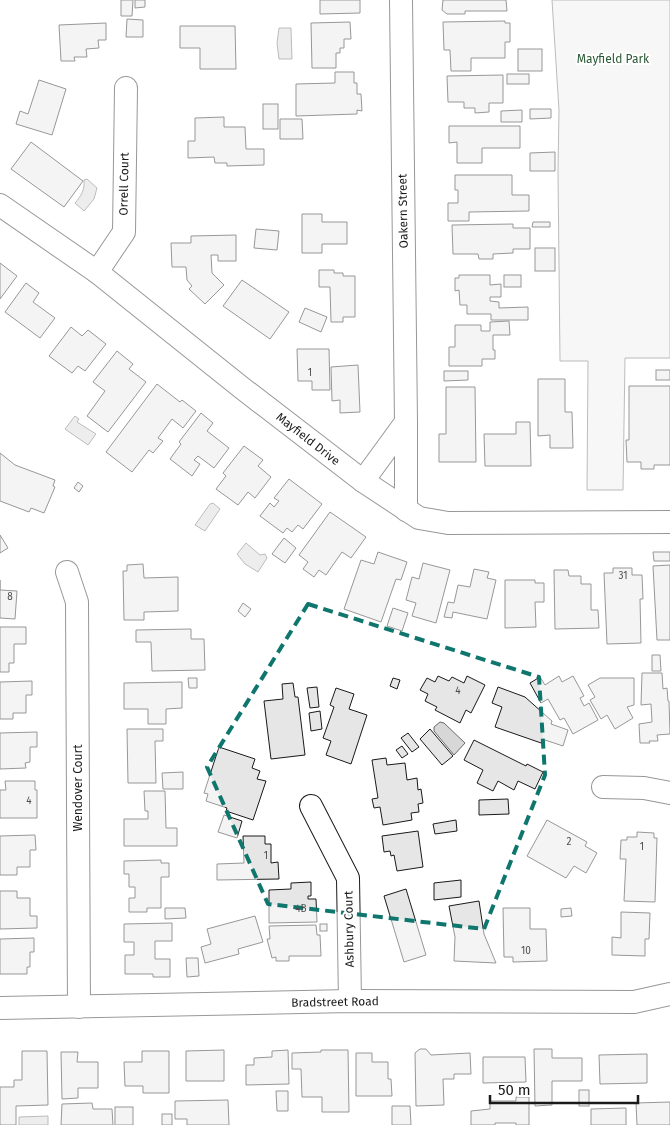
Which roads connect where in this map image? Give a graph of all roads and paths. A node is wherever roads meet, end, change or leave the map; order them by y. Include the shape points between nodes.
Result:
1 (401, 0) edge
2 (126, 88) dead end
3 (0, 204) edge
4 (97, 272) junction
5 (406, 422) junction
6 (364, 481) junction
7 (406, 510) junction
8 (670, 522) edge
9 (67, 572) dead end
10 (602, 787) dead end
11 (670, 793) edge
12 (312, 806) dead end
13 (670, 994) edge
14 (350, 1001) junction
15 (79, 1007) junction
16 (0, 1008) edge

1 - 5 street, Oakern Street
2 - 4 street, Orrell Court via 124,232
3 - 4 street, Mayfield Drive
4 - 6 street, Mayfield Drive
5 - 6 street
5 - 7 street, Oakern Street
6 - 7 street, Mayfield Drive
7 - 8 street, Mayfield Drive via 420,518 448,522
9 - 15 street, Wendover Court via 78,602
10 - 11 street via 644,788
12 - 14 street, Ashbury Court via 348,878
13 - 14 street, Bradstreet Road via 634,1002
14 - 15 street, Bradstreet Road
15 - 16 street, Bradstreet Road

